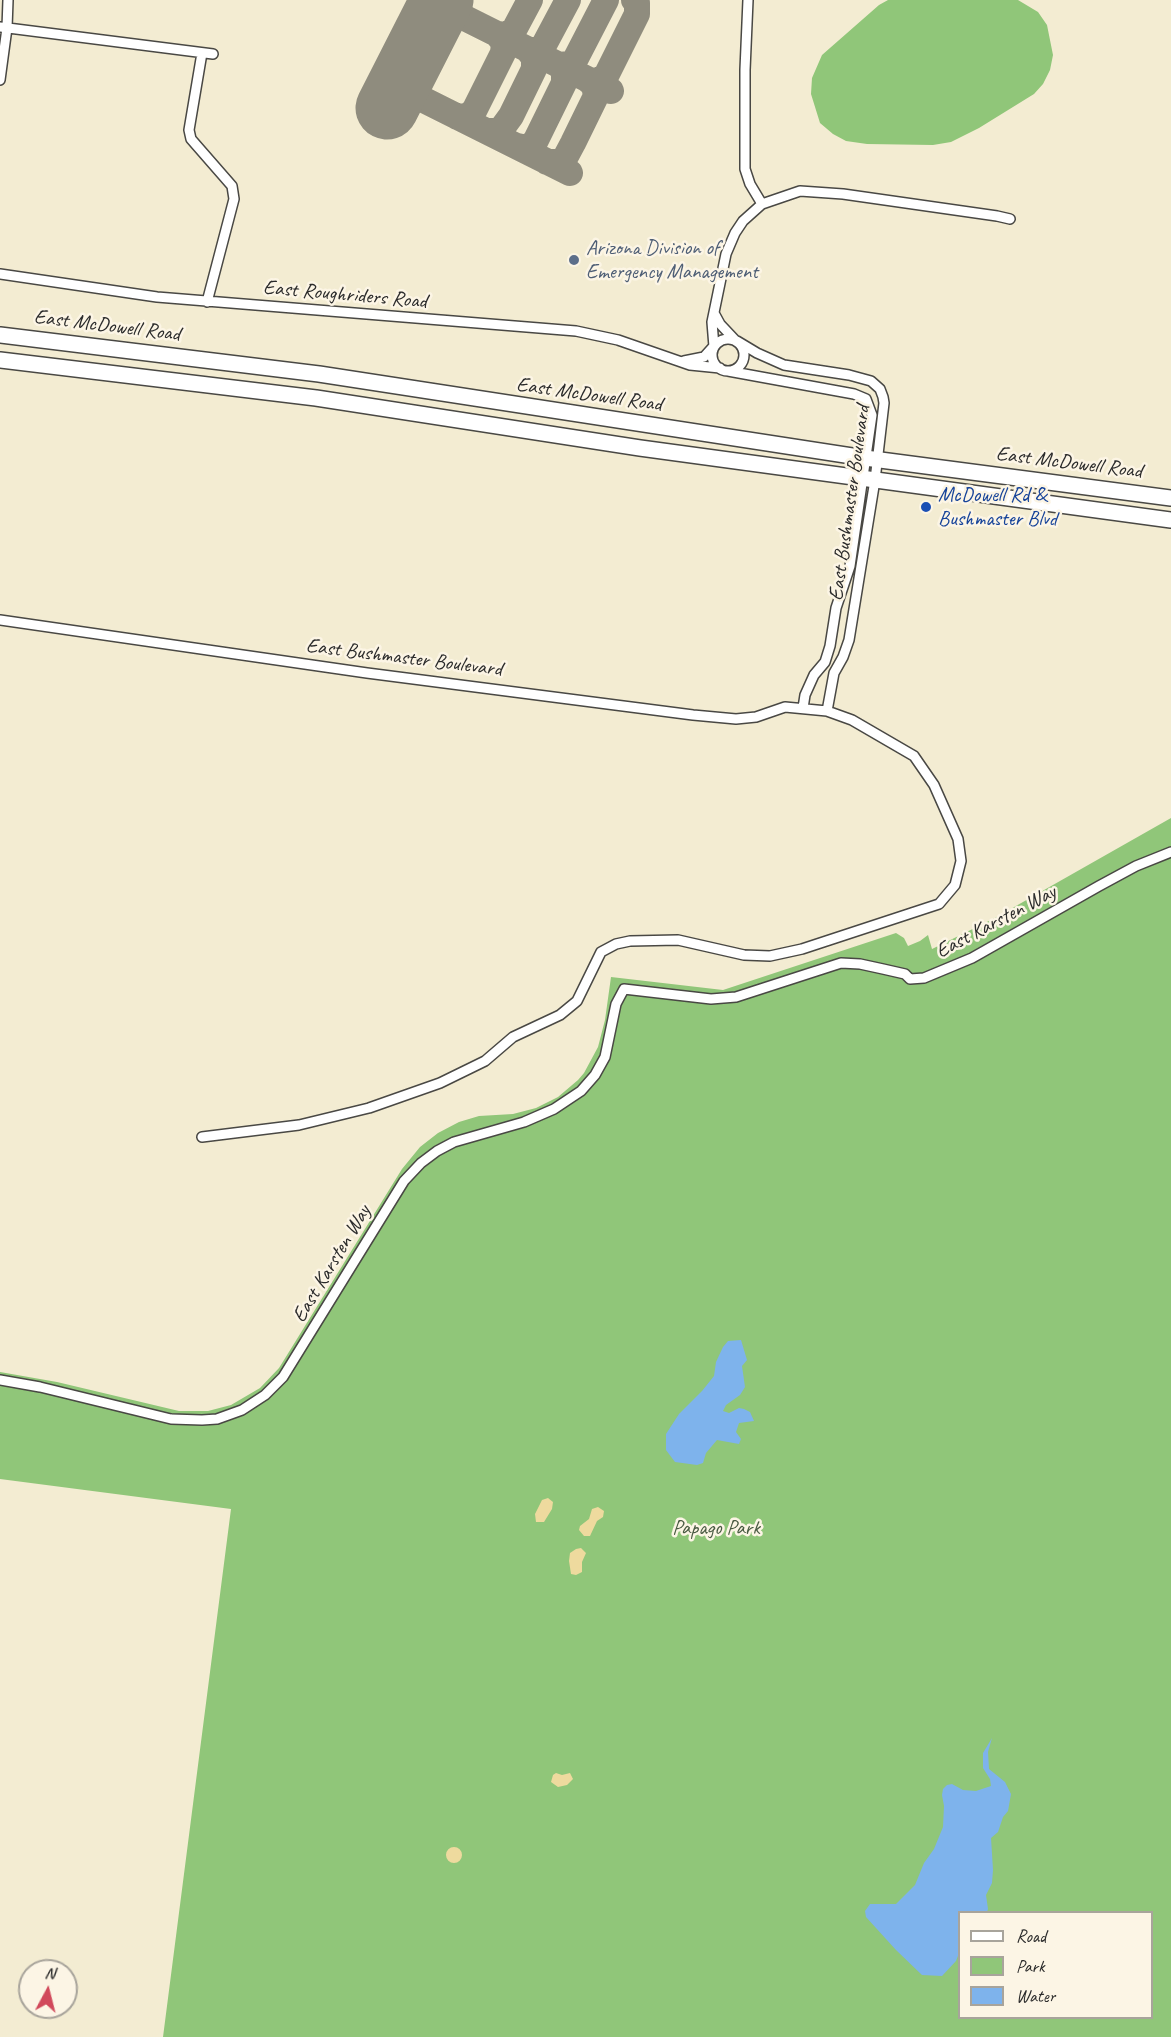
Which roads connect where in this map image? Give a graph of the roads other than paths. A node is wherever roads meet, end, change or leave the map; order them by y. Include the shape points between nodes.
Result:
1 (8, 0) edge
2 (748, 0) edge
3 (4, 28) edge
4 (202, 53) junction
5 (213, 54) dead end
6 (0, 80) edge
7 (762, 204) junction
8 (1010, 219) dead end
9 (0, 274) edge
10 (207, 302) junction
11 (714, 313) junction
12 (0, 335) edge
13 (736, 341) junction
14 (713, 347) junction
15 (0, 360) edge
16 (684, 361) junction
17 (724, 370) junction
18 (872, 458) junction
19 (869, 479) junction
20 (1171, 498) edge
21 (1171, 520) edge
22 (0, 620) edge
23 (803, 708) junction
24 (827, 711) junction
25 (1171, 852) edge
26 (202, 1137) dead end
27 (0, 1380) edge

1 - 3 street
2 - 7 street via 746,169
3 - 4 street
3 - 6 street
4 - 5 street
4 - 10 street via 189,130 191,139 232,186 234,199
7 - 8 street via 800,191
7 - 11 street via 735,233 716,292
9 - 10 street, East Roughriders Road
10 - 16 street, East Roughriders Road via 576,331 599,334
11 - 13 street, East Bushmaster Boulevard
11 - 14 street
12 - 18 main road, East McDowell Road via 319,374
13 - 14 street via 726,339
13 - 17 street via 743,349 743,359 737,368
13 - 18 street, East Bushmaster Boulevard via 784,365 871,381 879,389 884,404
14 - 16 street via 704,357
14 - 17 street via 713,361
15 - 19 main road, East McDowell Road via 316,398
16 - 17 street, East Roughriders Road
17 - 18 street, East Bushmaster Boulevard via 839,389 866,399 872,415
18 - 19 street, East Bushmaster Boulevard
18 - 20 main road, East McDowell Road
19 - 21 main road, East McDowell Road
19 - 23 street, East Bushmaster Boulevard via 830,646 825,663 805,695
19 - 24 street, East Bushmaster Boulevard via 849,640 834,673
22 - 23 street, East Bushmaster Boulevard via 693,715 736,719 785,707
23 - 24 street, East Bushmaster Boulevard
24 - 26 street via 852,720 922,764 958,839 961,861 955,885 939,904 770,956 744,955 678,940 630,940 616,944 601,952 577,1001 560,1015 513,1037 485,1061 440,1083 369,1108 299,1125
25 - 27 street, East Karsten Way via 1136,866 972,958 924,978 910,979 905,974 841,963 744,995 711,999 624,989 616,1004 605,1057 595,1076 554,1109 454,1142 421,1163 404,1181 283,1377 242,1410 217,1419 171,1419

